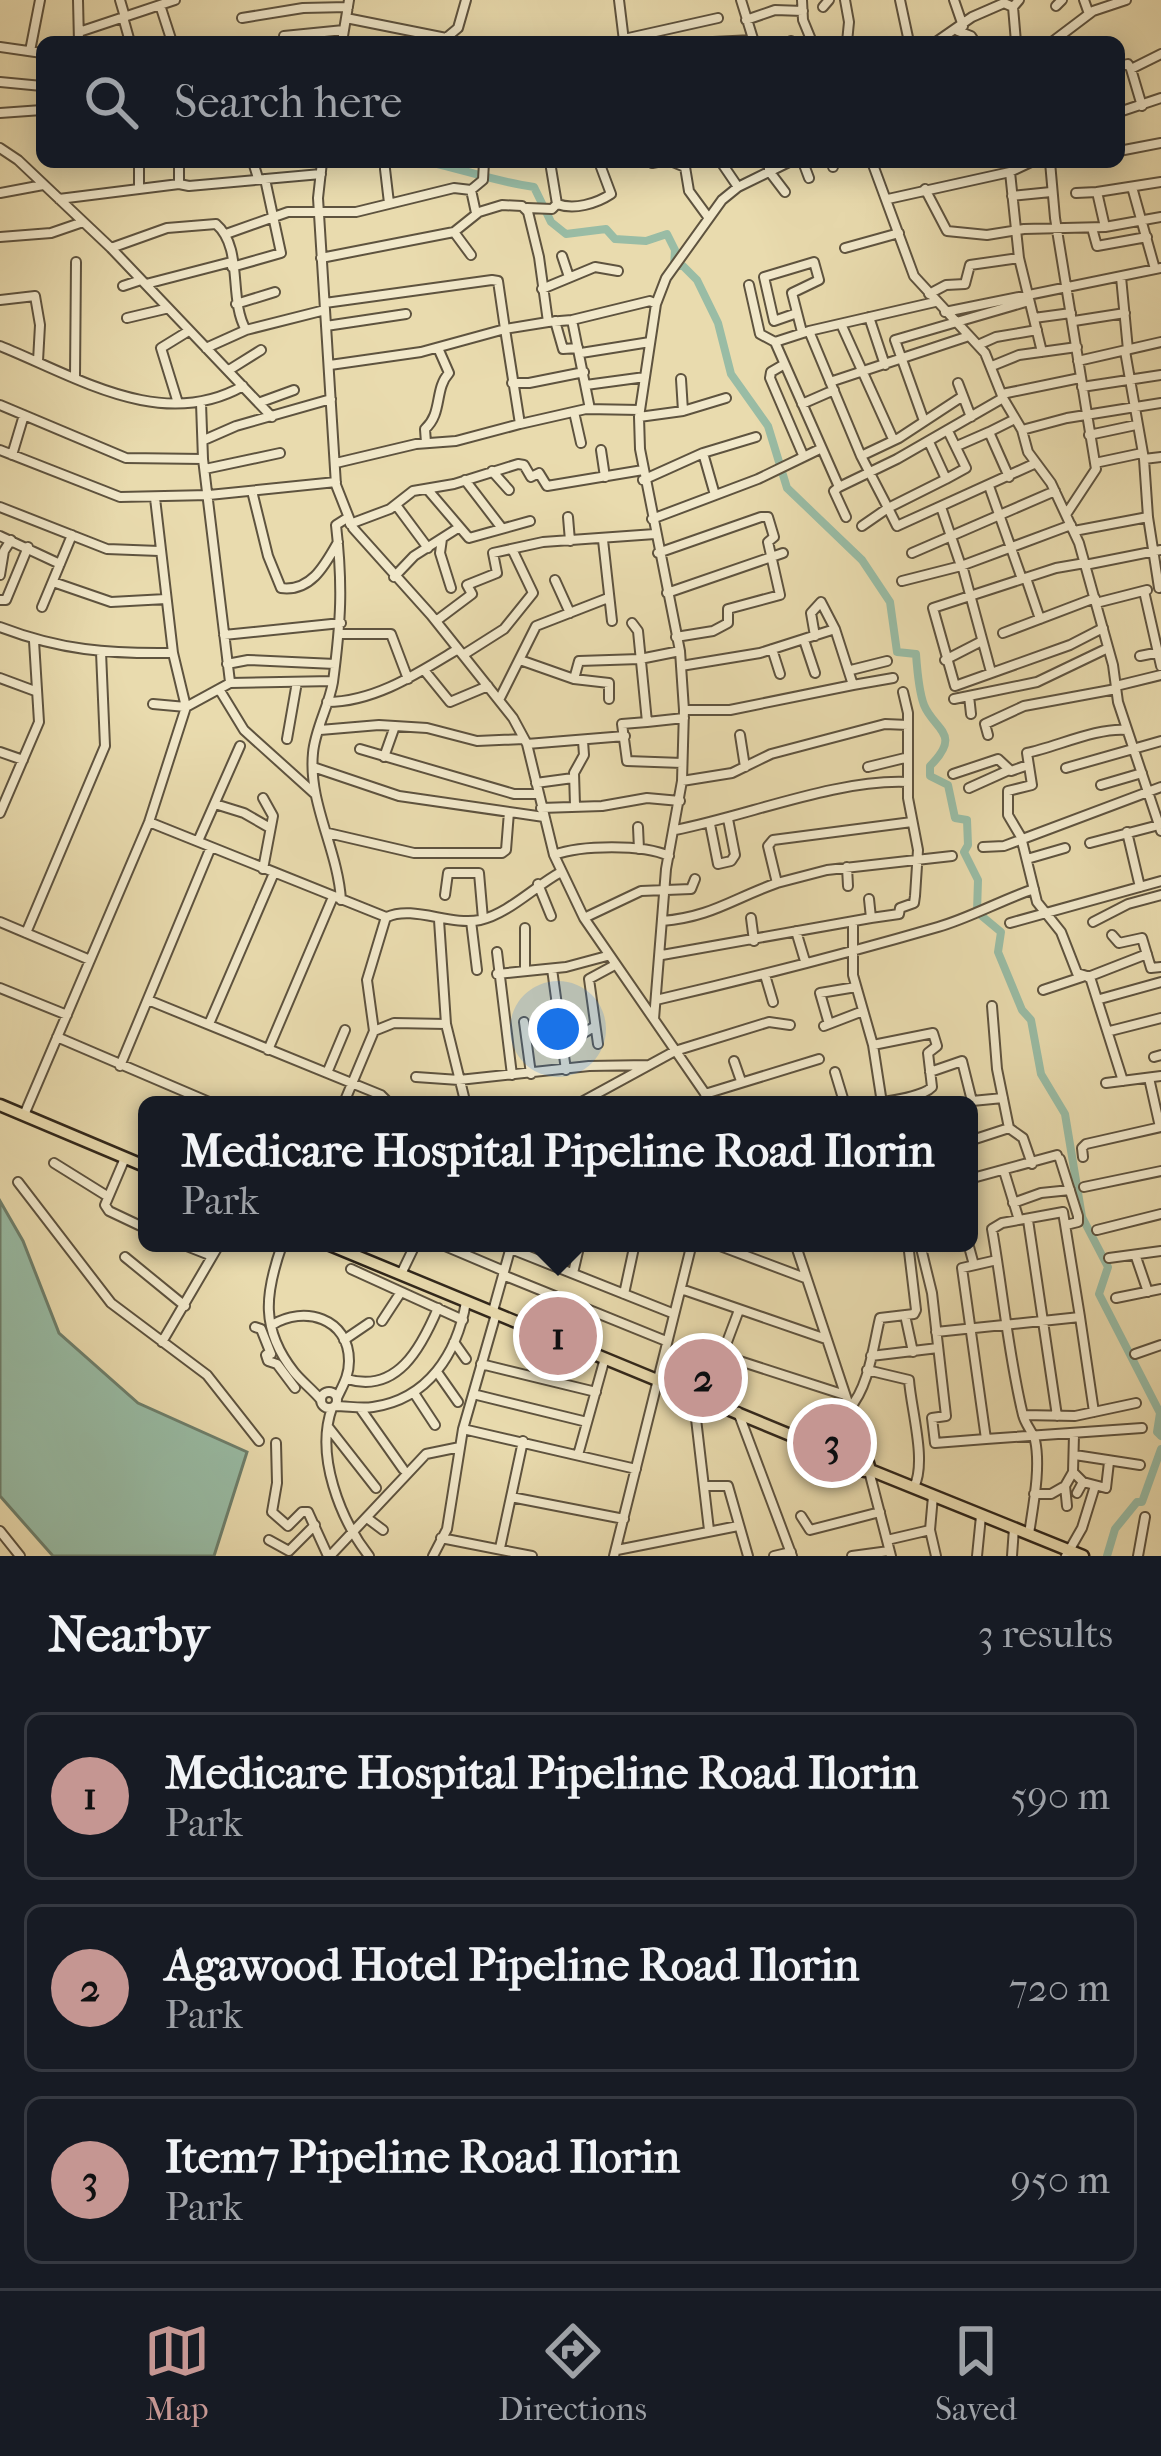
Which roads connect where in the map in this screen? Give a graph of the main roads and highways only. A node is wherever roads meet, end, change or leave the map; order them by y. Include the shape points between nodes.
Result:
1 (0, 1105) edge
2 (138, 1163) edge
3 (348, 1252) edge
4 (1067, 1553) edge
5 (1083, 1556) edge

1 - 2 main road
3 - 4 main road
4 - 5 main road

